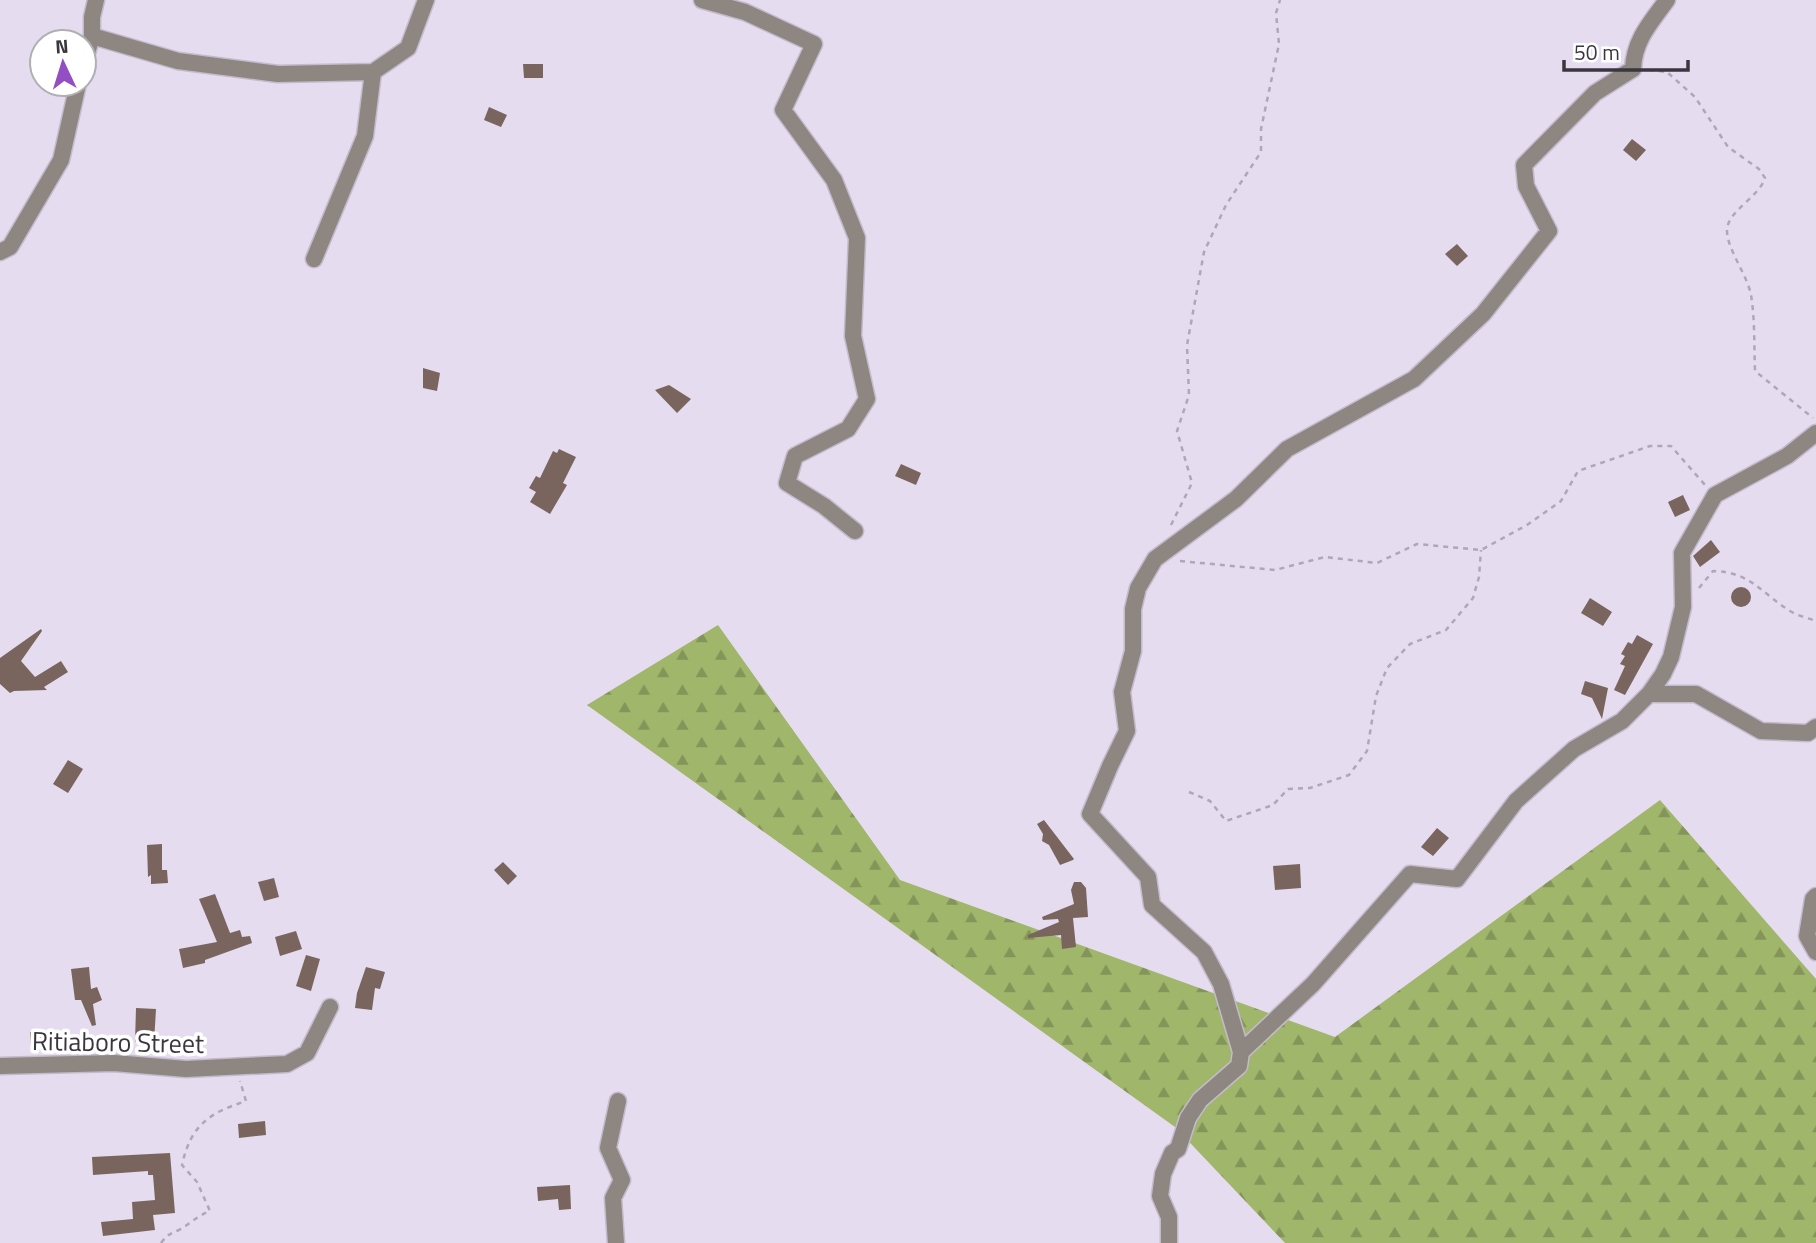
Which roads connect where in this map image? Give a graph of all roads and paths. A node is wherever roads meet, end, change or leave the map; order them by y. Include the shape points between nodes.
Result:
1 (96, 0) edge
2 (426, 0) edge
3 (702, 0) edge
4 (1280, 0) edge
5 (1667, 0) edge
6 (92, 28) edge
7 (98, 38) edge
8 (1633, 69) junction
9 (373, 72) junction
10 (75, 98) edge
11 (0, 252) edge
12 (314, 259) dead end
13 (1816, 420) edge
14 (1816, 433) edge
15 (1715, 495) junction
16 (1171, 526) dead end
17 (855, 531) dead end
18 (1481, 550) junction
19 (1155, 559) junction
20 (1684, 607) junction
21 (1816, 621) edge
22 (1649, 694) junction
23 (1816, 727) edge
24 (1189, 792) dead end
25 (1816, 896) edge
26 (1816, 952) edge
27 (330, 1007) dead end
28 (1241, 1052) junction
29 (0, 1066) edge
30 (236, 1068) junction
31 (618, 1101) dead end
32 (161, 1243) edge
33 (616, 1243) edge
34 (1169, 1243) edge

1 - 6 street
2 - 9 street via 408,48
3 - 17 street via 745,12 814,44 783,110 834,180 857,238 853,336 867,399 848,429 795,456 787,483
4 - 16 path via 1276,13 1279,44 1261,129 1261,152 1226,205 1204,252 1187,345 1189,395 1177,431 1192,483
5 - 8 street via 1633,52
7 - 9 street via 178,61 278,74
8 - 13 path via 1667,72 1695,97 1728,147 1765,178 1762,187 1730,219 1727,229 1751,296 1755,371
8 - 19 street via 1595,93 1524,165 1526,186 1549,231 1483,314 1414,379 1287,449 1236,499
9 - 12 street via 365,136
10 - 11 street via 61,160 10,247
14 - 15 street via 1787,456
15 - 18 path via 1671,446 1650,446 1578,471 1561,501 1527,526
15 - 20 street via 1682,553
18 - 19 path via 1417,544 1377,563 1325,557 1275,570
18 - 24 path via 1473,598 1446,629 1410,644 1387,668 1376,696 1367,751 1349,775 1310,788 1288,789 1273,805 1226,821 1210,801
19 - 28 street via 1138,588 1133,609 1133,651 1122,692 1128,731 1090,814 1148,877 1152,905 1204,952 1221,984
20 - 21 path via 1713,571 1730,571 1791,612
20 - 22 street via 1671,657
22 - 23 street via 1696,694 1761,731 1808,733
22 - 28 street via 1622,721 1574,749 1516,802 1457,879 1410,874 1313,984
25 - 26 street via 1807,936
27 - 30 street, Ritiaboro Street via 307,1053 287,1064
28 - 34 street via 1238,1066 1200,1100 1188,1118 1178,1149 1163,1174 1160,1196 1169,1216
29 - 30 street, Ritiaboro Street via 114,1063
30 - 32 path via 246,1101 214,1113 193,1134 184,1152 182,1164 197,1182 210,1211 169,1232
31 - 33 street via 608,1148 622,1180 613,1198

